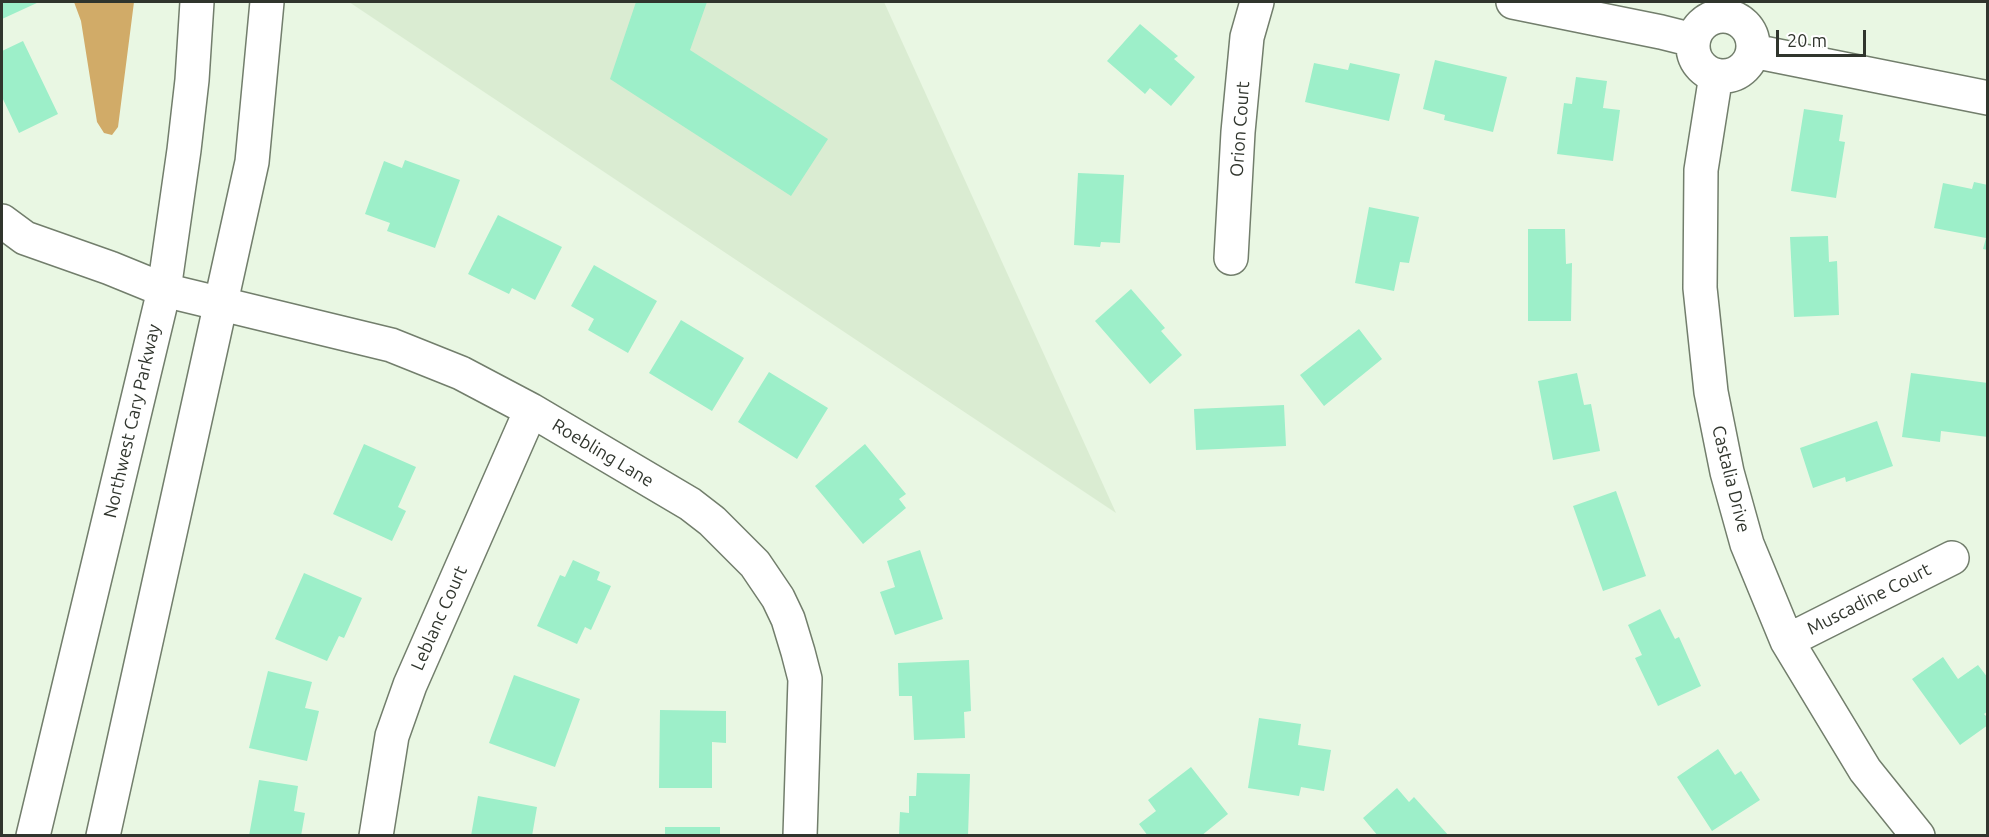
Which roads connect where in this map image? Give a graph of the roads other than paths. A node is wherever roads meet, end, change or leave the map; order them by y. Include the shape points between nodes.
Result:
1 (196, 2) edge
2 (267, 2) edge
3 (1257, 2) edge
4 (1513, 2) edge
5 (1728, 8) edge
6 (1693, 40) junction
7 (1752, 51) junction
8 (1716, 75) junction
9 (1988, 98) edge
10 (2, 221) edge
11 (1231, 258) dead end
12 (164, 290) junction
13 (220, 305) junction
14 (531, 410) junction
15 (1952, 558) dead end
16 (1787, 641) junction
17 (33, 836) edge
18 (103, 836) edge
19 (376, 836) edge
20 (800, 836) edge
21 (1918, 836) edge

1 - 12 street, Northwest Cary Parkway via 186,139
2 - 13 street via 252,162
3 - 11 street, Orion Court via 1247,37
4 - 6 street
5 - 6 street via 1701,24
5 - 7 street via 1750,32
6 - 8 street via 1695,58 1707,72
7 - 8 street via 1735,74
7 - 9 street
8 - 16 street, Castalia Drive via 1701,170 1700,288 1711,392 1747,544
10 - 12 street, Roebling Lane via 25,238
12 - 13 street, Roebling Lane
12 - 17 street, Northwest Cary Parkway
13 - 14 street, Roebling Lane via 391,345 461,373
13 - 18 street
14 - 19 street, Leblanc Court via 410,685 393,736
14 - 20 street, Roebling Lane via 690,504 755,564 778,598 805,679
15 - 16 street, Muscadine Court
16 - 21 street, Castalia Drive via 1865,770

